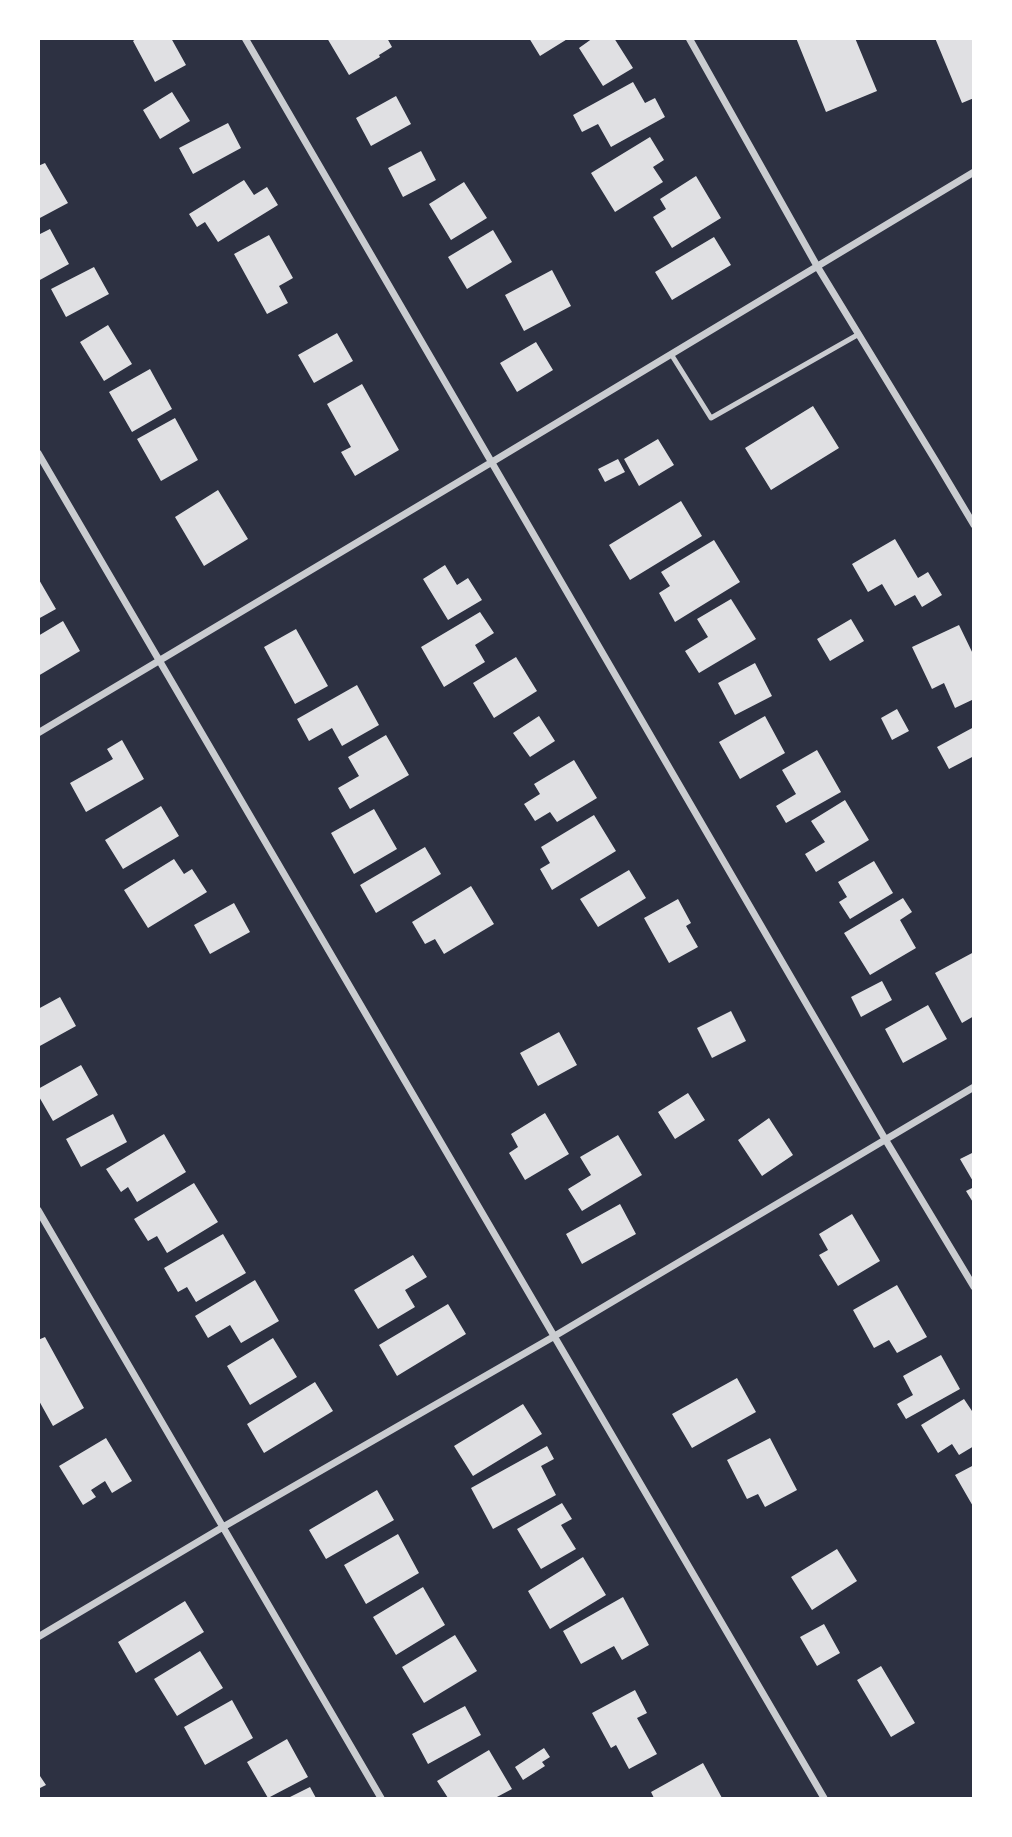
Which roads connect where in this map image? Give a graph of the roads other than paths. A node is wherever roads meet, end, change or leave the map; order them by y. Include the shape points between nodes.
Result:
1 (245, 38) edge
2 (689, 38) edge
3 (974, 172) edge
4 (817, 266) junction
5 (859, 334) junction
6 (671, 354) junction
7 (38, 453) edge
8 (492, 462) junction
9 (974, 525) edge
10 (159, 660) junction
11 (38, 733) edge
12 (974, 1087) edge
13 (885, 1139) junction
14 (38, 1210) edge
15 (974, 1287) edge
16 (553, 1336) junction
17 (223, 1527) junction
18 (38, 1637) edge
19 (381, 1798) edge
20 (824, 1798) edge

1 - 8 street
2 - 4 street
3 - 4 street
4 - 5 street
4 - 6 street
5 - 6 lane via 711,418
5 - 9 street
6 - 8 street
7 - 10 street
8 - 10 street
8 - 13 street
10 - 11 street
10 - 16 street
12 - 13 street
13 - 15 street
13 - 16 street
14 - 17 street
16 - 17 street
16 - 20 street
17 - 18 street
17 - 19 street

